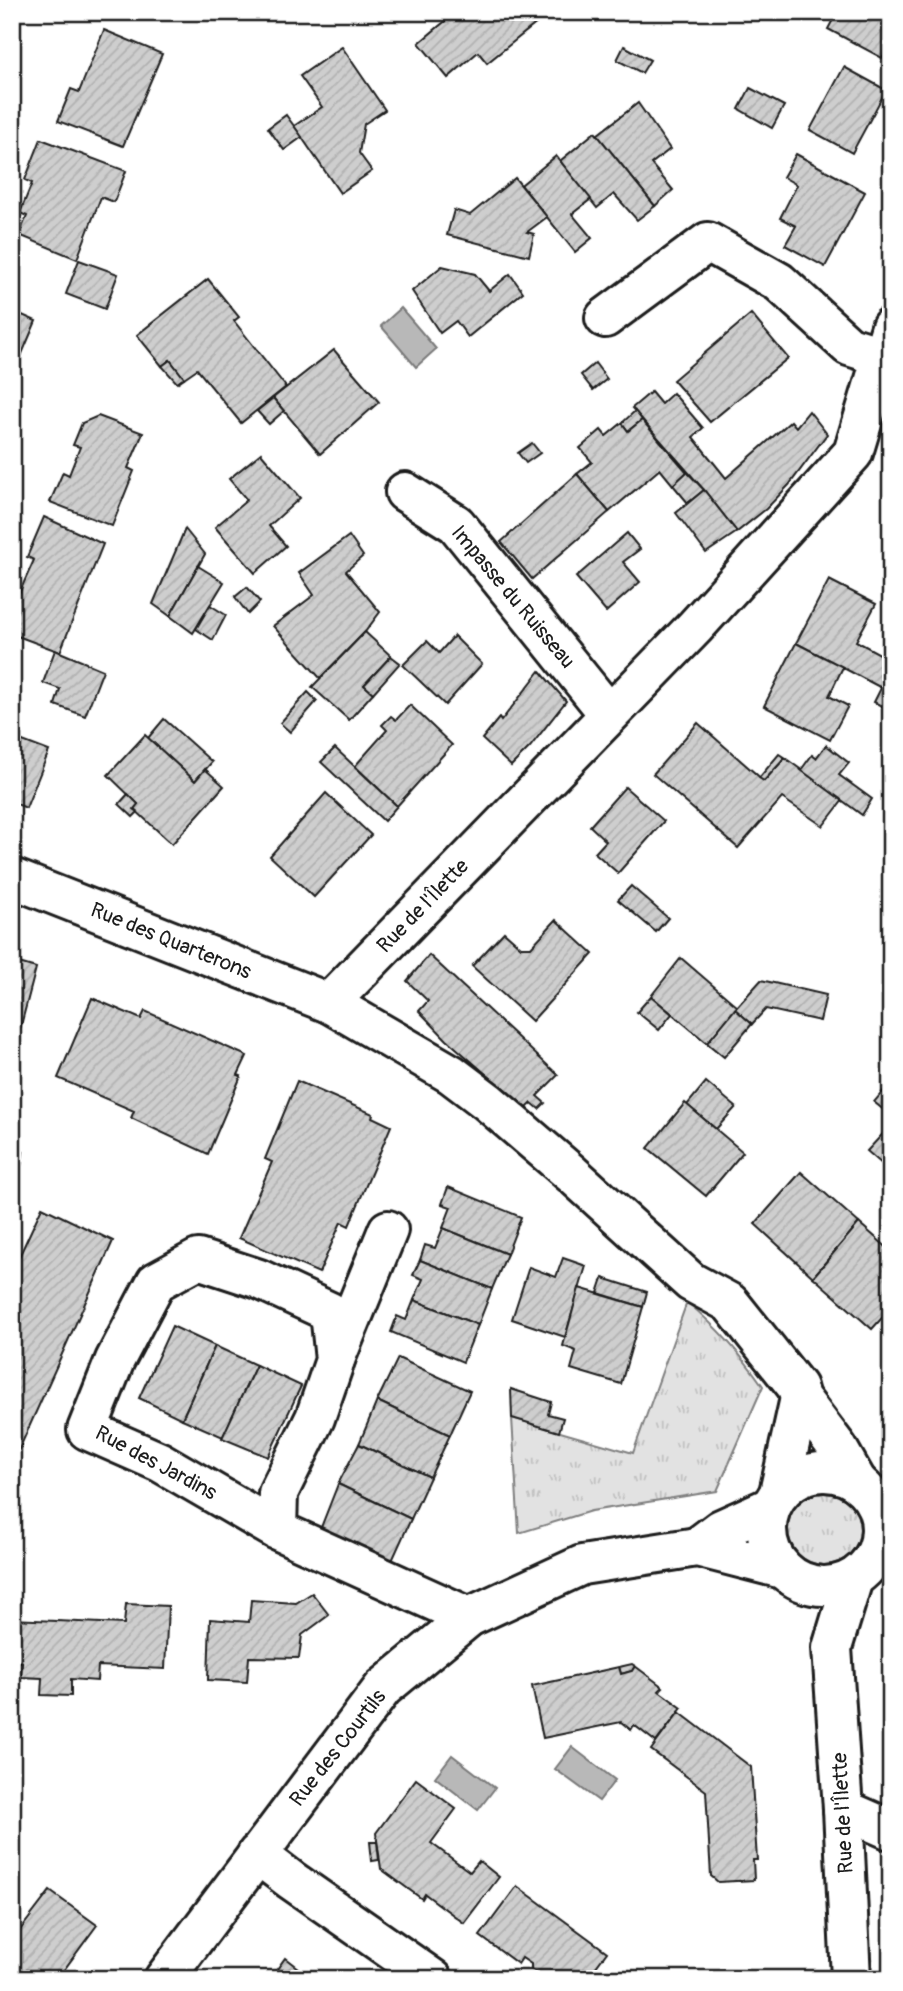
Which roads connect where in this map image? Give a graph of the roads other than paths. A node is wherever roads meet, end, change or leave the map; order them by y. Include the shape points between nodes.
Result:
1 (605, 318) dead end
2 (886, 342) edge
3 (405, 492) dead end
4 (610, 714) junction
5 (12, 878) edge
6 (330, 1003) junction
7 (388, 1230) dead end
8 (335, 1360) junction
9 (800, 1398) junction
10 (871, 1488) edge
11 (775, 1500) junction
12 (277, 1531) junction
13 (697, 1547) junction
14 (870, 1566) edge
15 (791, 1575) junction
16 (469, 1617) junction
17 (832, 1648) junction
18 (843, 1809) junction
19 (891, 1830) edge
20 (257, 1854) junction
21 (164, 1979) edge
22 (433, 1979) edge
23 (851, 1979) edge

1 - 2 street via 708,242 779,282 849,346
2 - 4 street, Rue de l'Îlette via 853,453
3 - 4 street, Impasse du Ruisseau via 456,524
4 - 6 street, Rue de l'Îlette
5 - 6 street, Rue des Quarterons
6 - 9 street via 451,1074 572,1174 691,1282 730,1303 797,1387
7 - 8 street, Rue des Jardins
8 - 12 street, Rue des Jardins via 314,1418 278,1493
8 - 12 street, Rue des Jardins via 330,1312 259,1279 198,1259 156,1282 115,1360 88,1430 160,1462
9 - 10 street
9 - 11 street
10 - 11 street via 822,1471 798,1478
10 - 14 street via 881,1531
11 - 13 street, Rue des Courtils
11 - 15 street via 766,1523 767,1541 774,1557
12 - 16 street, Rue des Jardins
13 - 15 street, Rue des Courtils
13 - 16 street, Rue des Courtils via 582,1565
14 - 15 street via 835,1585 817,1586
14 - 17 street, Rue de l'Îlette
15 - 17 street, Rue de l'Îlette
16 - 20 street, Rue des Courtils via 383,1688
17 - 18 street, Rue de l'Îlette
18 - 19 street
18 - 23 street, Rue de l'Îlette
20 - 21 street, Rue des Courtils
20 - 22 street

